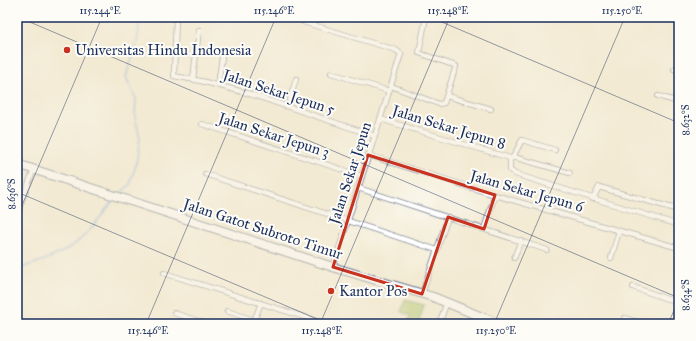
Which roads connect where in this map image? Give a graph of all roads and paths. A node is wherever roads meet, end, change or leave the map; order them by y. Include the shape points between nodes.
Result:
1 (20, 17) edge
2 (176, 17) edge
3 (426, 17) edge
4 (303, 22) dead end
5 (17, 26) edge
6 (199, 30) dead end
7 (222, 57) dead end
8 (674, 69) dead end
9 (679, 71) edge
10 (331, 72) dead end
11 (193, 79) junction
12 (296, 79) dead end
13 (218, 85) junction
14 (390, 89) junction
15 (447, 96) junction
16 (658, 96) dead end
17 (679, 102) edge
18 (288, 106) junction
19 (491, 110) dead end
20 (380, 118) junction
21 (202, 124) dead end
22 (375, 136) junction
23 (555, 150) dead end
24 (368, 156) junction
25 (512, 158) junction
26 (17, 164) edge
27 (34, 169) junction
28 (570, 173) dead end
29 (205, 174) dead end
30 (362, 176) junction
31 (358, 188) junction
32 (495, 195) junction
33 (593, 199) junction
34 (679, 210) edge
35 (17, 214) edge
36 (448, 217) junction
37 (347, 220) junction
38 (679, 225) edge
39 (484, 229) junction
40 (619, 231) junction
41 (521, 240) junction
42 (679, 248) edge
43 (437, 250) junction
44 (547, 250) dead end
45 (514, 258) dead end
46 (612, 258) dead end
47 (333, 267) junction
48 (164, 273) dead end
49 (634, 287) dead end
50 (422, 294) junction
51 (447, 302) junction
52 (261, 303) junction
53 (679, 303) edge
54 (227, 311) dead end
55 (174, 313) dead end
56 (625, 318) dead end
57 (254, 320) junction
58 (494, 323) edge
59 (206, 324) edge
60 (249, 324) edge
61 (327, 324) edge
62 (439, 324) edge
63 (644, 324) edge

1 - 5 street
2 - 11 street, Jalan Sekar Jepun 5 via 174,76
3 - 15 street via 419,53 456,66
4 - 14 street, Jalan Sekar Jepun via 400,51
6 - 11 street
7 - 13 street
8 - 9 street
10 - 14 street
11 - 13 street, Jalan Sekar Jepun 5
12 - 18 street
13 - 18 street, Jalan Sekar Jepun 5
14 - 15 street via 440,104 444,103
14 - 20 street, Jalan Sekar Jepun
15 - 19 street
16 - 17 street
18 - 22 street, Jalan Sekar Jepun 5
20 - 22 street, Jalan Sekar Jepun
20 - 25 street, Jalan Sekar Jepun 8
21 - 30 street, Jalan Sekar Jepun 3
22 - 24 street, Jalan Sekar Jepun
23 - 25 street via 522,140
24 - 30 street, Jalan Sekar Jepun
24 - 32 street, Jalan Sekar Jepun 6
25 - 28 street, Jalan Sekar Jepun 8
25 - 33 street via 510,170 515,174
26 - 27 highway, Jalan Gatot Subroto Timur
27 - 35 street
27 - 47 highway, Jalan Gatot Subroto Timur
29 - 37 street
30 - 31 street, Jalan Sekar Jepun
31 - 36 street
31 - 37 street, Jalan Sekar Jepun
32 - 39 street
32 - 40 street, Jalan Sekar Jepun 6
33 - 34 street via 598,188
33 - 38 street
36 - 39 street
36 - 43 street
37 - 43 street
37 - 47 street, Jalan Sekar Jepun
39 - 41 street
40 - 42 street, Jalan Sekar Jepun 6
40 - 46 street
41 - 44 street
41 - 45 street
43 - 50 street
47 - 50 highway, Jalan Gatot Subroto Timur
48 - 52 street
49 - 53 street
50 - 51 highway, Jalan Gatot Subroto Timur
51 - 58 highway, Jalan Gatot Subroto Timur
51 - 62 street
52 - 57 street
52 - 61 street
54 - 57 street
55 - 59 street
56 - 63 street
57 - 60 street

